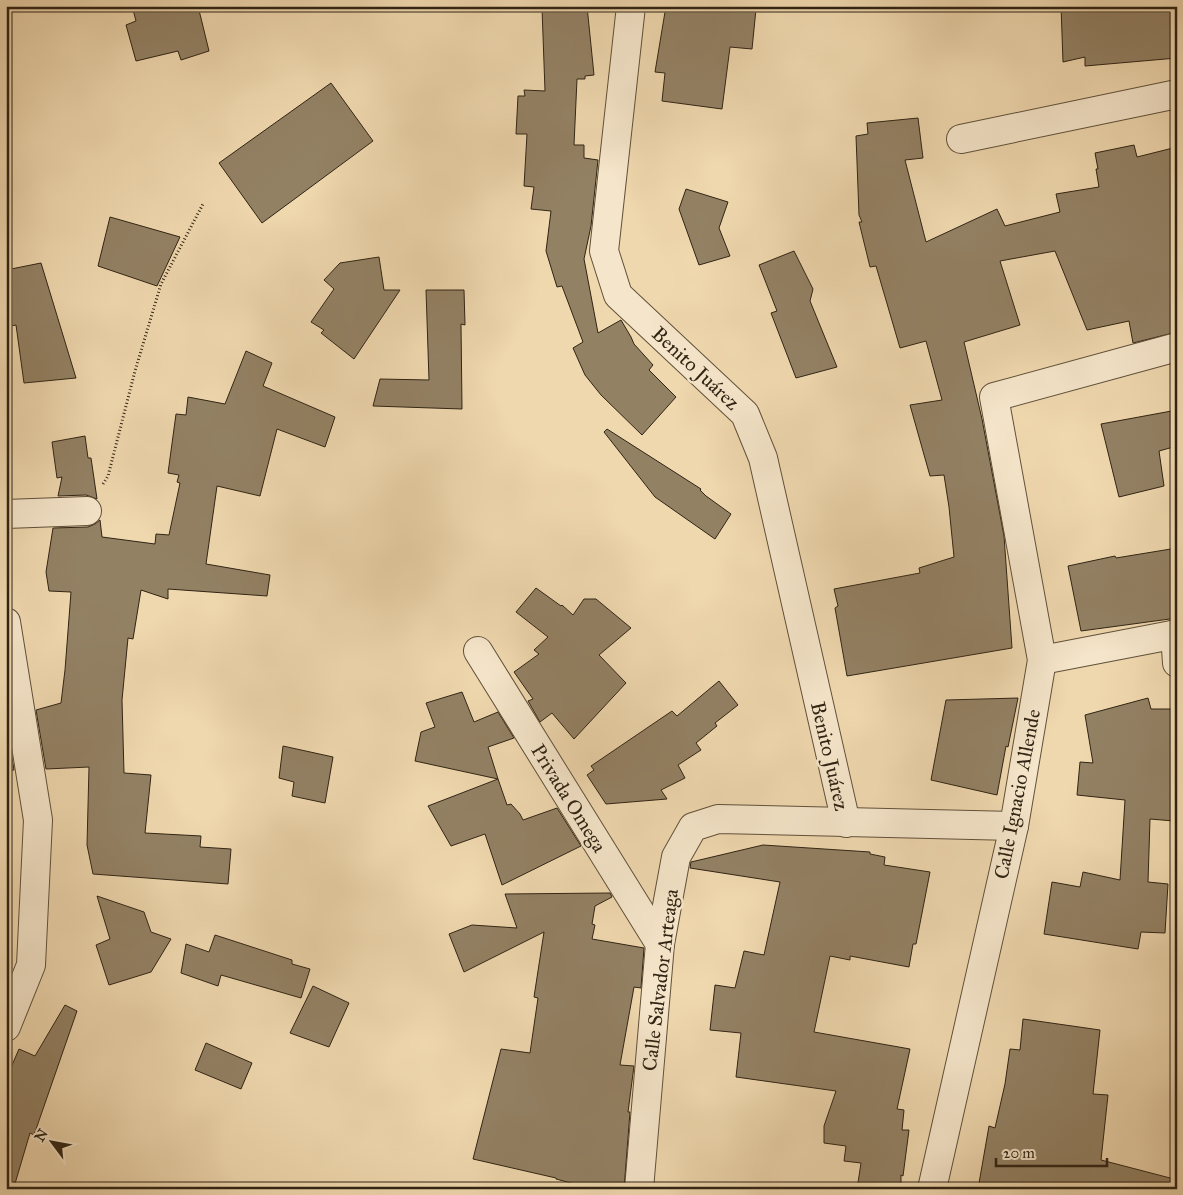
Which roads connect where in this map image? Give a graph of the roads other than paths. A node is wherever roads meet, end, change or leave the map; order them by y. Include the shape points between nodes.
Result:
1 (631, 6) edge
2 (1177, 94) edge
3 (961, 139) dead end
4 (1177, 348) edge
5 (87, 511) road end
6 (6, 514) edge
7 (6, 622) edge
8 (1176, 634) edge
9 (478, 651) dead end
10 (1042, 660) junction
11 (1177, 663) edge
12 (846, 823) junction
13 (1014, 826) junction
14 (660, 944) junction
15 (6, 1027) edge
16 (639, 1189) edge
17 (932, 1189) edge

1 - 12 street, Benito Juárez via 604,251 618,295 745,414 763,458
2 - 3 street
4 - 10 street, Calle Ignacio Allende via 994,397
5 - 6 street
7 - 15 street via 38,820 31,965
8 - 10 street
8 - 11 street
9 - 14 street, Privada Omega
10 - 13 street, Calle Ignacio Allende
12 - 13 street, Calle Salvador Arteaga
12 - 14 street, Calle Salvador Arteaga via 718,820 693,827 676,857
13 - 17 street, Calle Ignacio Allende
14 - 16 street, Calle Salvador Arteaga

